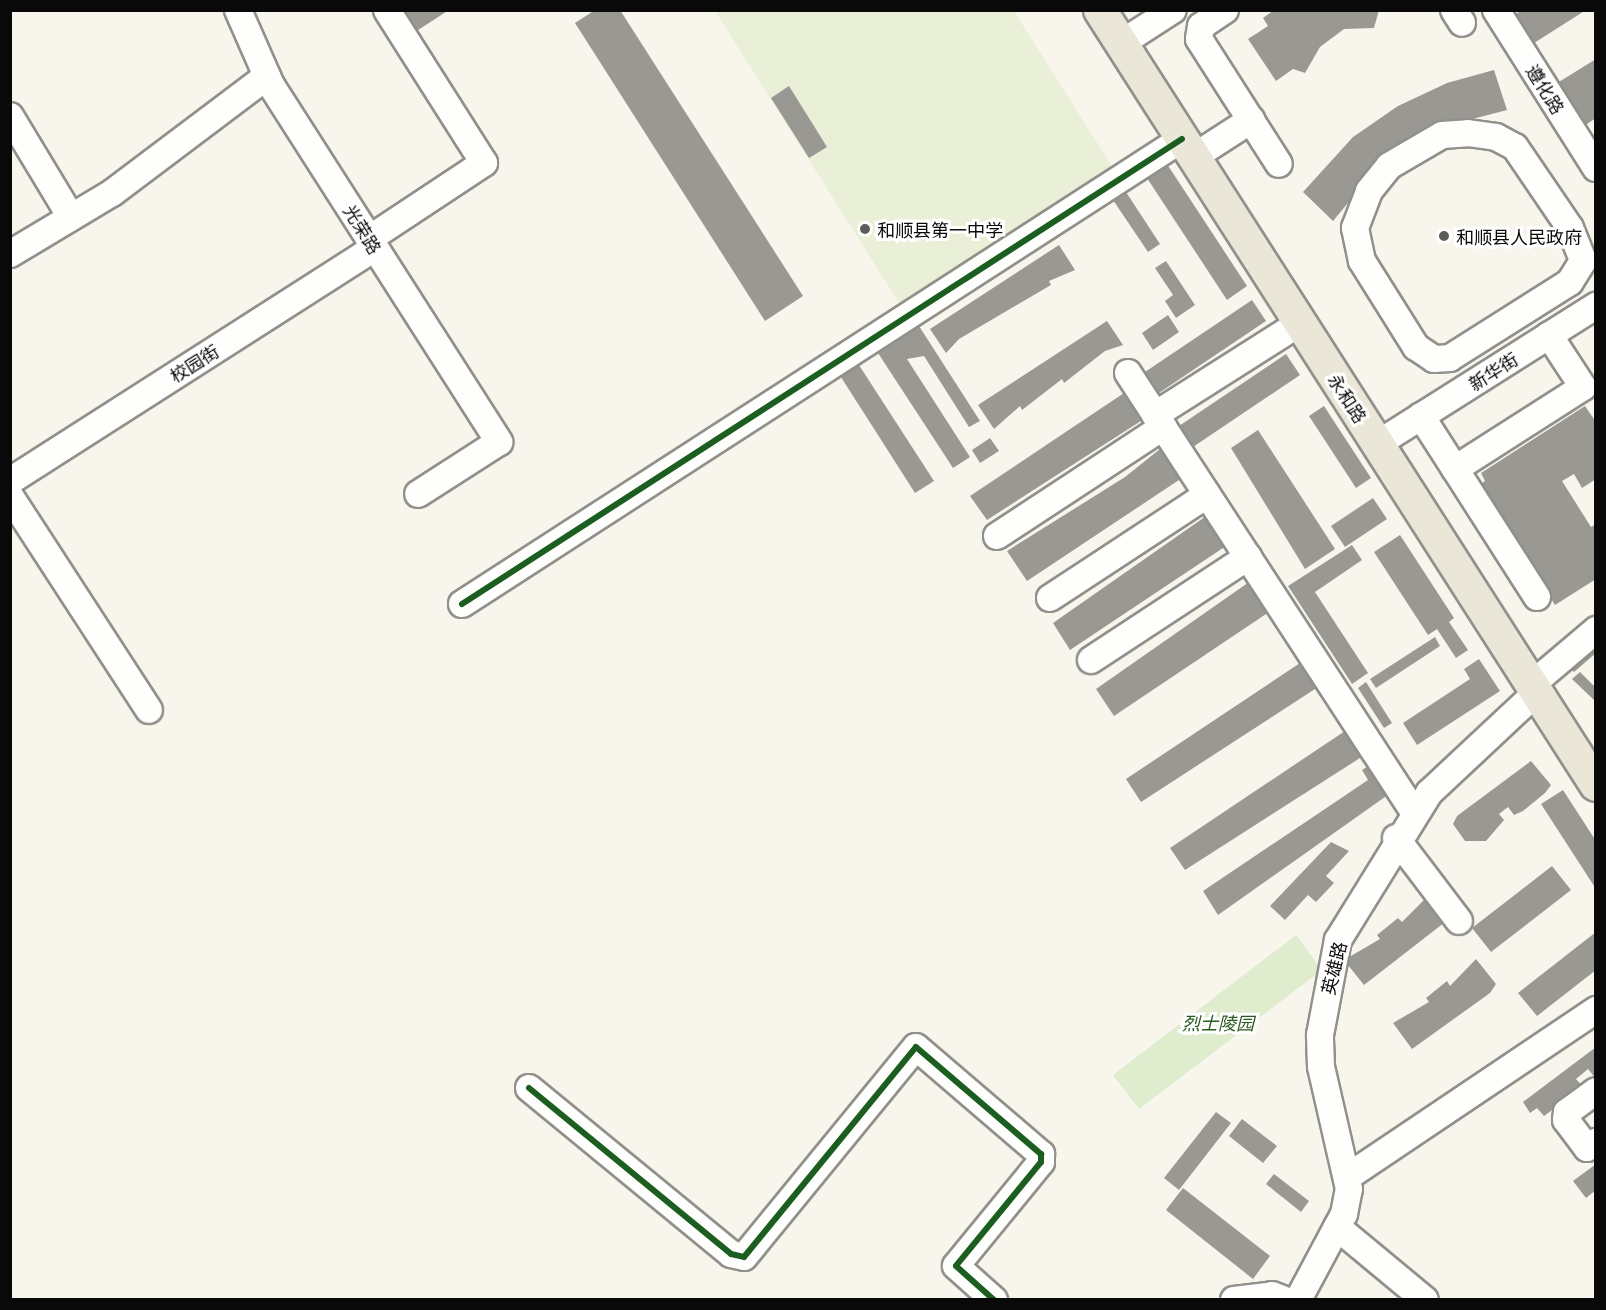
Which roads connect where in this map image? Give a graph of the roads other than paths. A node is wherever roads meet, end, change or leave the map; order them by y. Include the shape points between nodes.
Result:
1 (238, 10) edge
2 (387, 10) edge
3 (1100, 10) edge
4 (1173, 10) edge
5 (1225, 10) edge
6 (1496, 10) edge
7 (1126, 23) edge
8 (267, 76) junction
9 (10, 116) edge
10 (1251, 120) junction
11 (1194, 144) junction
12 (1279, 164) dead end
13 (1596, 168) edge
14 (71, 218) junction
15 (372, 244) junction
16 (10, 254) edge
17 (1596, 306) edge
18 (1512, 319) junction
19 (1300, 323) junction
20 (1540, 341) junction
21 (1128, 373) dead end
22 (1421, 416) junction
23 (1159, 421) junction
24 (1390, 436) junction
25 (1455, 469) junction
26 (11, 485) edge
27 (418, 494) dead end
28 (1207, 495) junction
29 (997, 536) dead end
30 (1248, 557) junction
31 (1537, 597) dead end
32 (1050, 598) dead end
33 (462, 604) dead end
34 (1596, 630) edge
35 (1091, 660) dead end
36 (1540, 684) junction
37 (148, 710) dead end
38 (1596, 757) edge
39 (1596, 784) edge
40 (1414, 812) junction
41 (1396, 838) junction
42 (1459, 921) dead end
43 (1596, 1010) edge
44 (529, 1088) dead end
45 (1596, 1091) edge
46 (1596, 1142) edge
47 (1348, 1176) junction
48 (1337, 1227) junction
49 (994, 1299) edge
50 (1234, 1299) edge
51 (1285, 1299) edge
52 (1298, 1299) edge
53 (1425, 1299) edge

1 - 8 street, 光荣路
2 - 15 street, 校园街 via 484,163
3 - 11 main road, 永和路
4 - 7 street
5 - 10 street via 1201,26 1199,39
6 - 13 street, 遵化路
7 - 11 main road, 永和路
8 - 14 street
8 - 15 street, 光荣路
9 - 14 street
10 - 11 street
10 - 12 street
11 - 19 main road, 永和路
11 - 24 main road, 永和路
11 - 33 street
14 - 16 street
15 - 26 street, 校园街
15 - 27 street, 光荣路 via 499,442
17 - 20 street, 新华街
18 - 18 street via 1570,282 1584,254 1515,147 1496,137 1442,135 1378,178 1355,228 1357,250 1416,347 1434,359 1450,358
18 - 20 street
19 - 23 street
19 - 36 main road, 永和路
20 - 22 street, 新华街
20 - 25 street via 1582,387
21 - 23 street
22 - 24 street, 新华街
22 - 25 street
23 - 28 street
23 - 29 street
24 - 36 main road, 永和路
25 - 31 street
26 - 37 street
28 - 30 street
28 - 32 street
30 - 35 street
30 - 40 street
34 - 36 street, 英雄路
36 - 38 main road, 永和路
36 - 39 main road, 永和路
36 - 40 street, 英雄路 via 1450,769
40 - 41 street, 英雄路
41 - 42 street
41 - 47 street, 英雄路 via 1338,940 1329,967 1321,1066 1324,1100
43 - 47 street
44 - 49 street via 730,1254 744,1257 916,1047 1041,1154 1041,1162 956,1266
45 - 46 street via 1567,1112 1566,1120 1587,1148
47 - 48 street, 英雄路
48 - 52 street, 英雄路
48 - 53 street
50 - 51 street via 1272,1295

